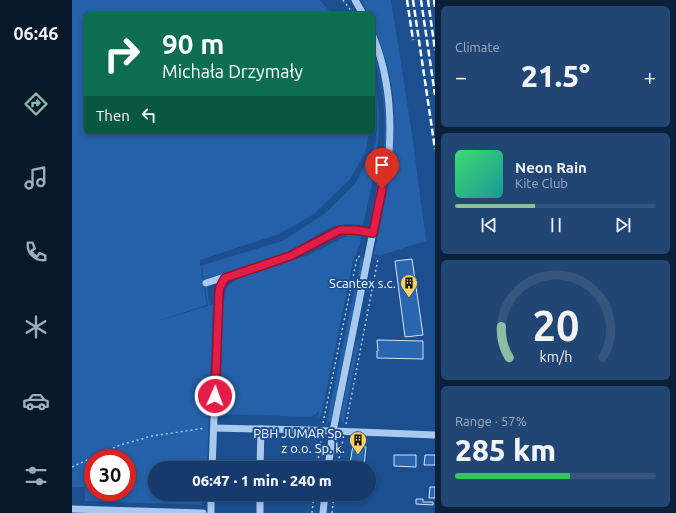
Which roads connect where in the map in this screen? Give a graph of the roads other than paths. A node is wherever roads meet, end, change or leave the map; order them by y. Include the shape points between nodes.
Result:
1 (355, 0) edge
2 (362, 12) edge
3 (375, 43) edge
4 (373, 233) junction
5 (225, 278) junction
6 (206, 283) dead end
7 (214, 427) junction
8 (260, 429) junction
9 (333, 431) junction
10 (435, 435) edge
11 (212, 461) edge
12 (260, 461) edge
13 (329, 461) edge
14 (211, 501) edge
15 (260, 501) edge
16 (324, 501) edge
17 (72, 509) edge
18 (203, 513) edge
19 (210, 513) edge
20 (260, 513) edge
21 (323, 513) edge

1 - 2 street
3 - 4 street via 385,76 390,127 388,160
4 - 5 street via 340,230 290,256
4 - 9 street
5 - 6 street
5 - 7 street via 219,293
7 - 8 street
7 - 11 street
8 - 9 street
8 - 12 street
9 - 10 street
9 - 13 street
14 - 19 street
15 - 20 street
16 - 21 street
17 - 18 street

